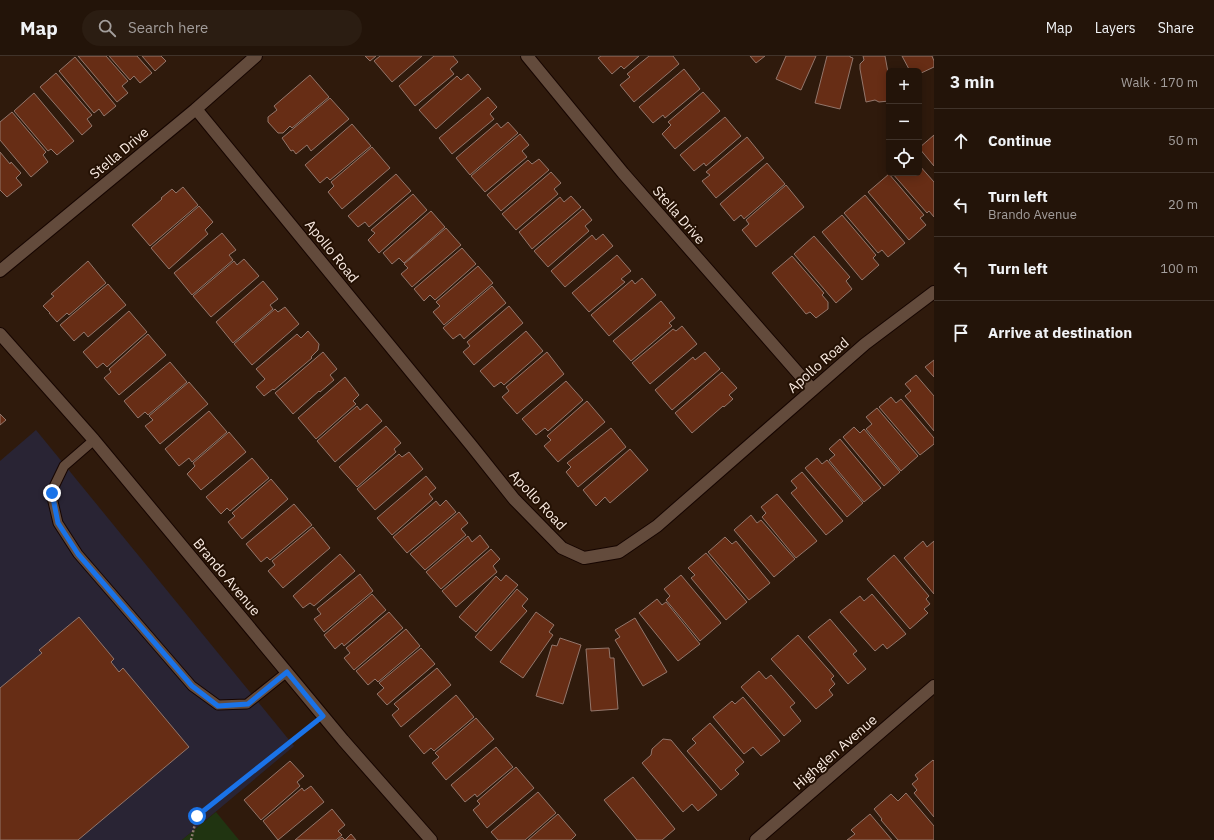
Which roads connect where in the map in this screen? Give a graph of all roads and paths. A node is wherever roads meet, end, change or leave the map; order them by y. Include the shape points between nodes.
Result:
1 (256, 56) edge
2 (527, 56) edge
3 (196, 109) junction
4 (0, 271) edge
5 (934, 292) edge
6 (0, 334) edge
7 (812, 389) junction
8 (94, 440) junction
9 (287, 672) junction
10 (934, 686) edge
11 (323, 716) junction
12 (191, 840) edge
13 (431, 840) edge
14 (756, 840) edge

1 - 3 street, Stella Drive
2 - 7 street, Stella Drive via 628,179
3 - 4 street, Stella Drive
3 - 7 street, Apollo Road via 514,499 562,548 584,558 619,552 657,526
5 - 7 street, Apollo Road via 865,344
6 - 8 street, Brando Avenue
8 - 9 street, Brando Avenue
8 - 9 lane via 64,466 52,493 58,523 78,554 192,686 218,706 248,704
9 - 11 street, Brando Avenue
10 - 14 street, Highglen Avenue
11 - 12 path via 197,816
11 - 13 street, Brando Avenue

